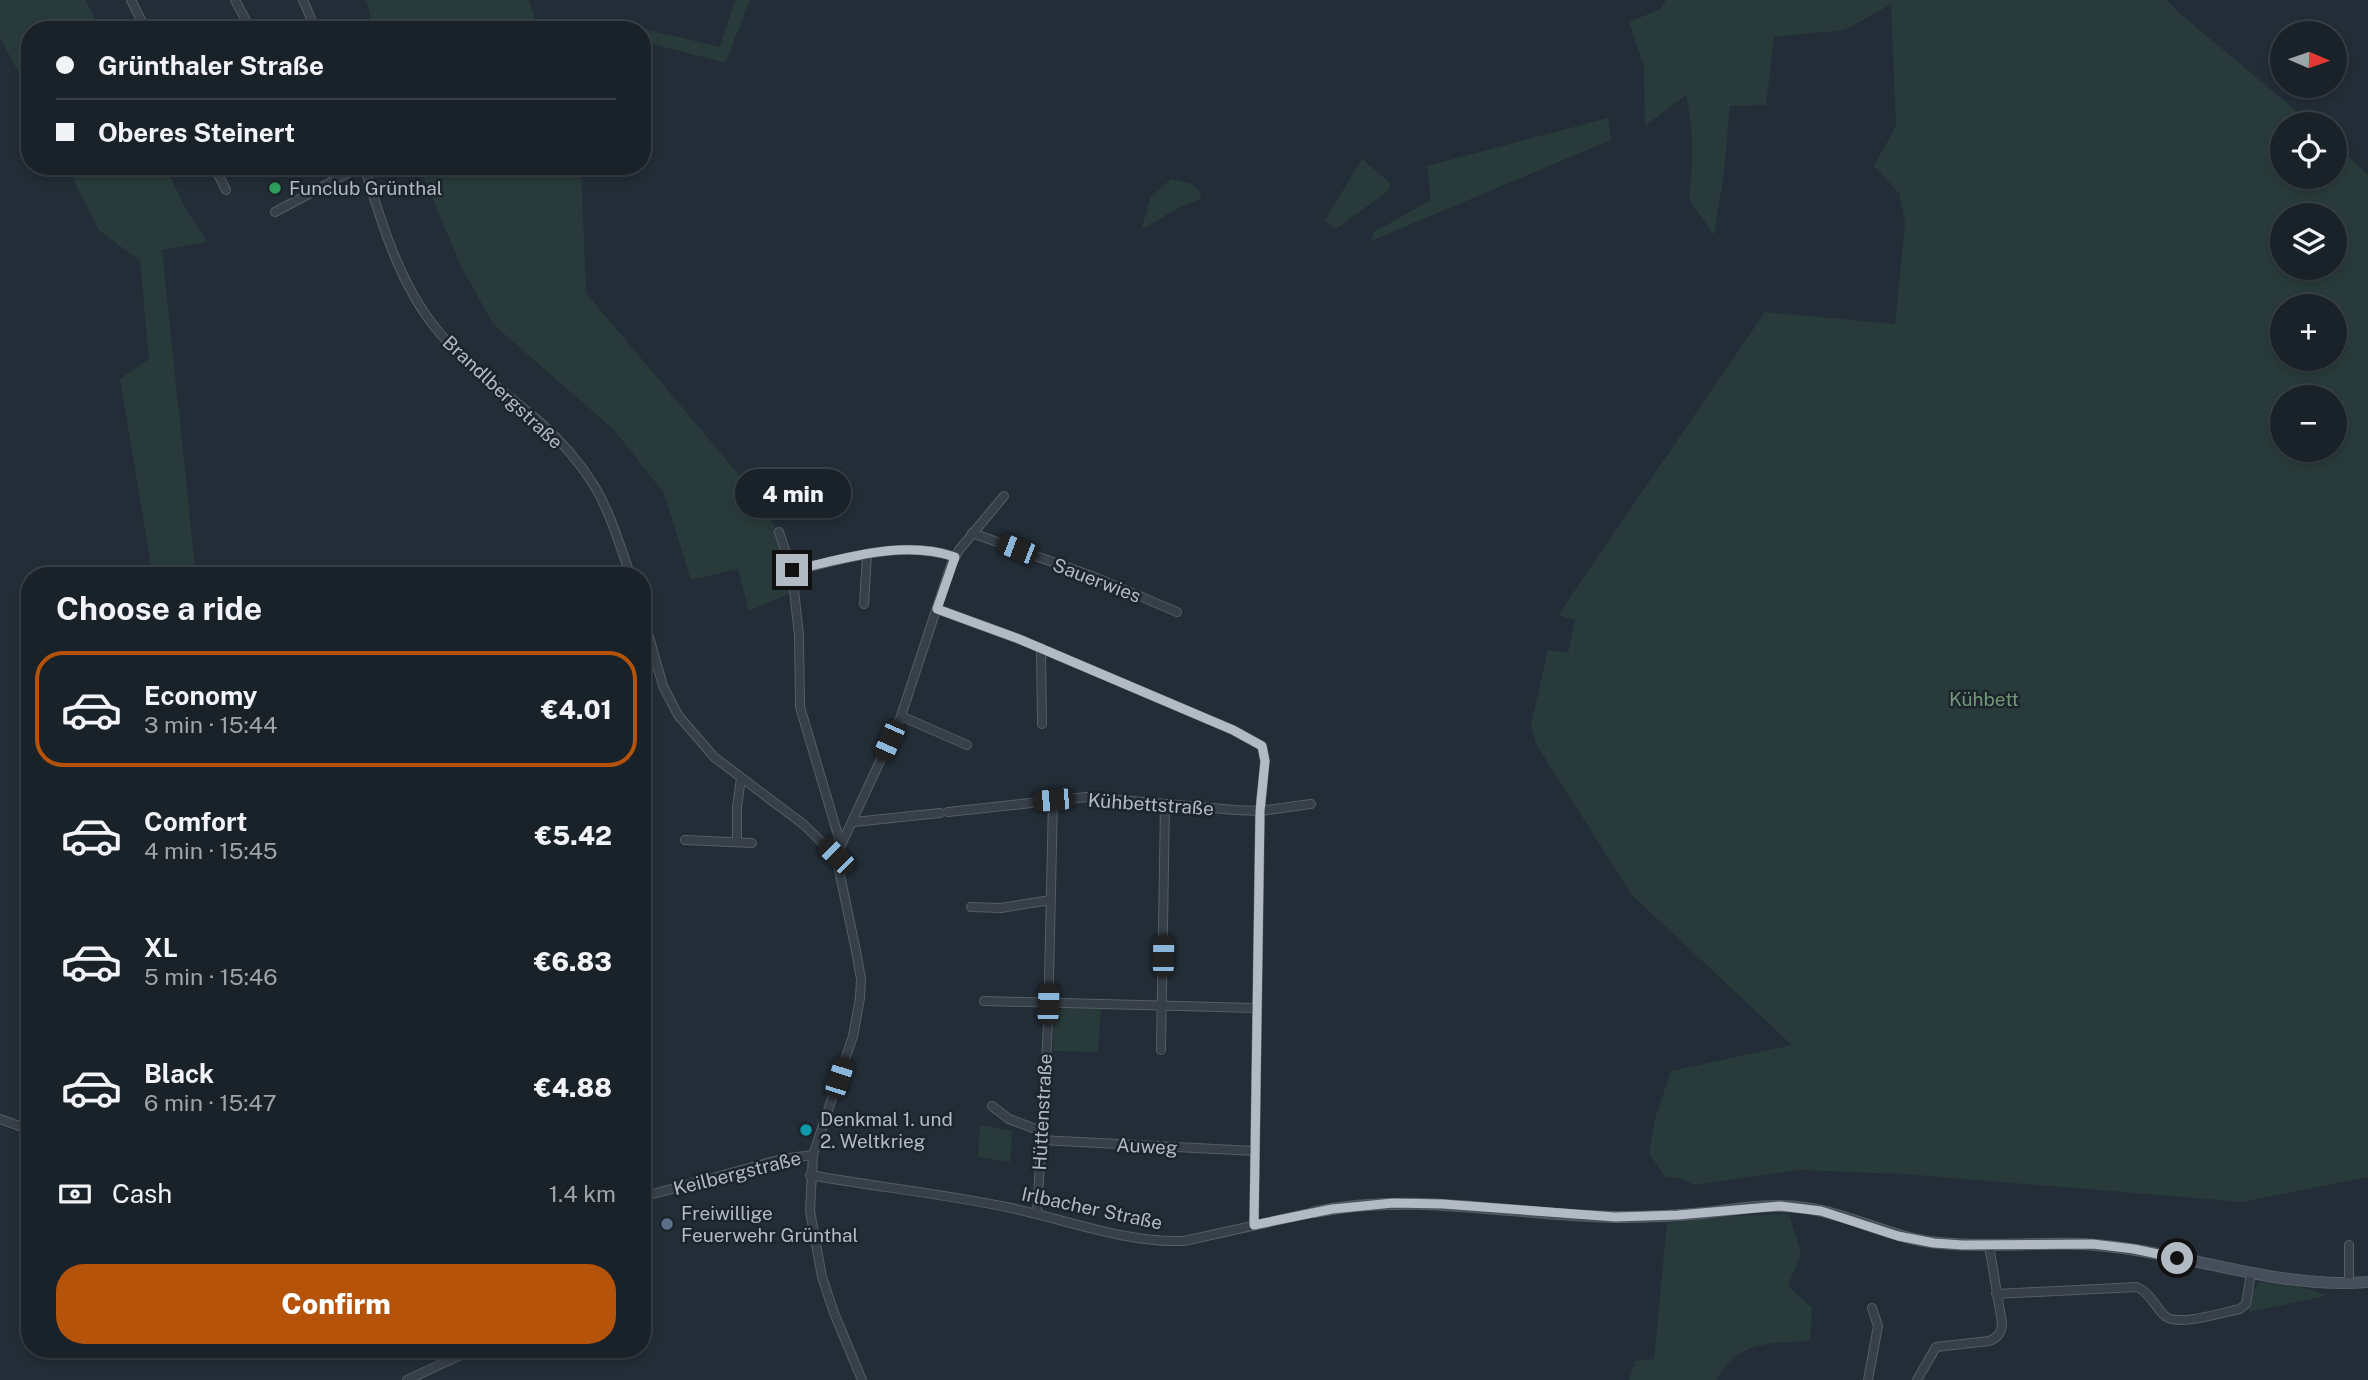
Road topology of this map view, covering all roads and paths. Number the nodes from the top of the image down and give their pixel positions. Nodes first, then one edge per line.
1 (131, 0) edge
2 (235, 0) edge
3 (303, 0) edge
4 (142, 21) edge
5 (246, 21) edge
6 (312, 21) edge
7 (218, 175) edge
8 (346, 175) edge
9 (366, 175) edge
10 (226, 190) dead end
11 (275, 212) dead end
12 (1004, 496) dead end
13 (779, 532) dead end
14 (972, 533) junction
15 (867, 555) junction
16 (955, 557) junction
17 (627, 567) edge
18 (792, 570) junction
19 (864, 604) dead end
20 (937, 609) junction
21 (1177, 612) dead end
22 (651, 644) edge
23 (1041, 648) junction
24 (901, 716) junction
25 (1042, 724) dead end
26 (967, 745) dead end
27 (741, 778) junction
28 (1053, 800) junction
29 (1165, 804) junction
30 (1311, 804) dead end
31 (1260, 811) junction
32 (853, 822) junction
33 (684, 840) dead end
34 (737, 842) junction
35 (752, 843) dead end
36 (841, 845) junction
37 (836, 856) junction
38 (1050, 900) junction
39 (971, 907) dead end
40 (984, 1001) dead end
41 (1048, 1004) junction
42 (1163, 1007) junction
43 (1255, 1008) junction
44 (1161, 1051) dead end
45 (992, 1106) dead end
46 (0, 1119) edge
47 (21, 1127) edge
48 (1041, 1136) junction
49 (1254, 1151) junction
50 (813, 1155) junction
51 (810, 1175) junction
52 (651, 1195) edge
53 (1315, 1212) joint
54 (1037, 1214) junction
55 (1254, 1225) junction
56 (1989, 1245) junction
57 (2349, 1245) dead end
58 (2251, 1273) junction
59 (2368, 1282) edge
60 (2348, 1283) junction
61 (1996, 1294) junction
62 (1872, 1308) dead end
63 (454, 1358) edge
64 (407, 1380) edge
65 (862, 1380) edge
66 (1868, 1380) edge
67 (1917, 1380) edge

1 - 4 street
2 - 5 street
3 - 6 street
7 - 10 street
8 - 11 street
9 - 17 street, Brandlbergstraße
12 - 14 street
13 - 18 street
14 - 16 street
14 - 21 street, Sauerwies
15 - 16 street
15 - 18 street
15 - 19 street
16 - 20 street
18 - 36 street
20 - 23 street
20 - 24 street
22 - 27 street
23 - 25 street
23 - 31 street
24 - 26 street
24 - 32 street
27 - 34 street
27 - 37 street
28 - 29 street, Kühbettstraße
28 - 32 street, Kühbettstraße
28 - 38 street, Hüttenstraße
29 - 31 street, Kühbettstraße
29 - 42 street
30 - 31 street, Kühbettstraße
31 - 43 street
32 - 36 street
33 - 34 street
34 - 35 street
36 - 37 street
37 - 50 street
38 - 39 street
38 - 41 street, Hüttenstraße
40 - 41 street
41 - 42 street
41 - 48 street, Hüttenstraße
42 - 43 street
42 - 44 street
43 - 49 street
45 - 48 street, Auweg
46 - 47 street
48 - 49 street, Auweg
48 - 54 street, Hüttenstraße
49 - 55 street
50 - 51 street, Keilbergstraße
50 - 52 street, Keilbergstraße
51 - 54 street, Irlbacher Straße
51 - 65 street, Keilbergstraße
53 - 55 street, Irlbacher Straße
53 - 56 street, Irlbacher Straße
54 - 55 street, Irlbacher Straße
56 - 58 street, Irlbacher Straße
56 - 61 street
57 - 60 street
58 - 60 street, Irlbacher Straße
58 - 61 street
59 - 60 street, Irlbacher Straße
61 - 67 street
62 - 66 street
63 - 64 street

